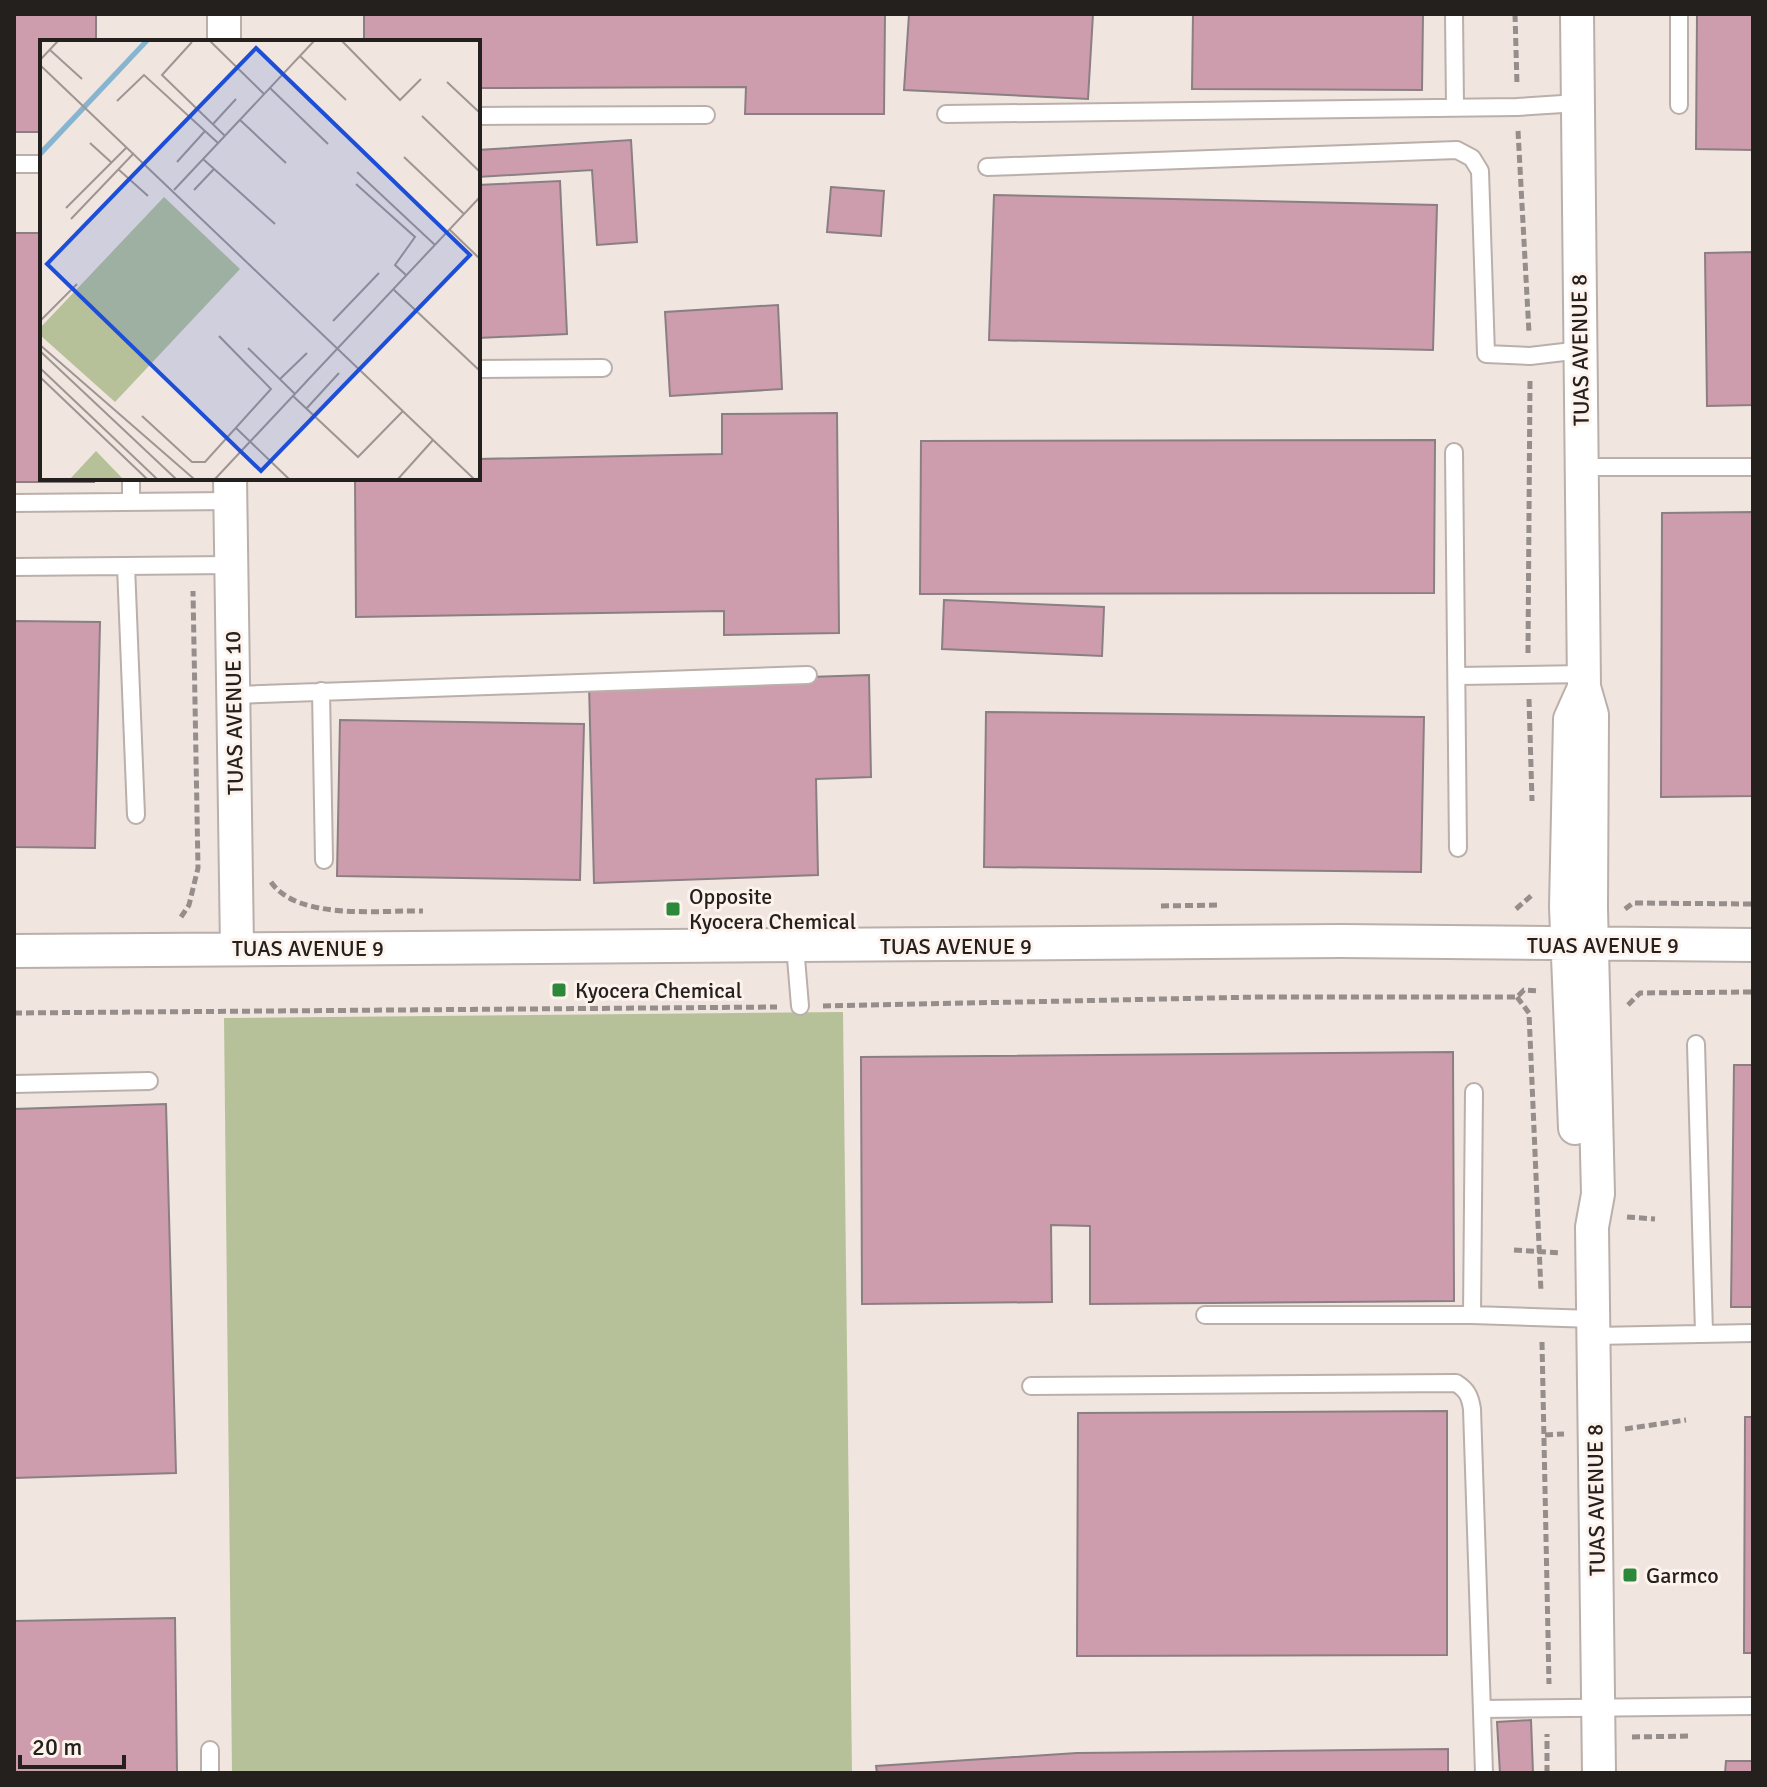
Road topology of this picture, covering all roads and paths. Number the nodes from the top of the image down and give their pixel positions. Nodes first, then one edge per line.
1 (224, 14) edge
2 (1454, 14) edge
3 (1515, 14) edge
4 (1577, 14) edge
5 (1679, 14) edge
6 (224, 40) edge
7 (1578, 103) junction
8 (1679, 105) dead end
9 (1455, 106) junction
10 (1517, 107) junction
11 (946, 114) dead end
12 (706, 115) dead end
13 (480, 116) edge
14 (14, 164) edge
15 (40, 164) edge
16 (987, 167) dead end
17 (1581, 350) junction
18 (1530, 356) junction
19 (603, 368) dead end
20 (480, 369) edge
21 (1454, 452) dead end
22 (1581, 467) junction
23 (1753, 467) edge
24 (131, 480) edge
25 (230, 490) edge
26 (131, 502) junction
27 (14, 503) edge
28 (192, 563) junction
29 (231, 565) junction
30 (126, 566) junction
31 (14, 567) edge
32 (808, 675) dead end
33 (1528, 675) junction
34 (1457, 676) junction
35 (1584, 680) junction
36 (321, 691) junction
37 (233, 695) junction
38 (136, 815) dead end
39 (1532, 815) dead end
40 (1458, 848) dead end
41 (324, 860) dead end
42 (268, 878) dead end
43 (1533, 879) dead end
44 (194, 890) dead end
45 (1633, 903) dead end
46 (1753, 904) edge
47 (1229, 905) dead end
48 (1150, 906) dead end
49 (437, 911) dead end
50 (1512, 912) dead end
51 (1580, 945) junction
52 (1753, 945) edge
53 (795, 946) junction
54 (237, 948) junction
55 (14, 951) edge
56 (1753, 992) edge
57 (1630, 1001) dead end
58 (800, 1006) junction
59 (14, 1013) edge
60 (1696, 1044) dead end
61 (149, 1081) dead end
62 (14, 1084) edge
63 (1474, 1092) dead end
64 (1592, 1240) junction
65 (1514, 1250) dead end
66 (1540, 1253) junction
67 (1205, 1315) dead end
68 (1472, 1315) junction
69 (1542, 1317) junction
70 (1594, 1327) junction
71 (1704, 1333) junction
72 (1753, 1333) edge
73 (1031, 1386) dead end
74 (1753, 1706) edge
75 (1482, 1709) junction
76 (1548, 1709) junction
77 (1599, 1724) junction
78 (1692, 1736) dead end
79 (210, 1750) dead end
80 (210, 1773) edge
81 (1484, 1773) edge
82 (1547, 1773) edge
83 (1599, 1773) edge

1 - 6 street
2 - 9 lane
3 - 10 path
4 - 7 street, TUAS AVENUE 8
5 - 8 lane
7 - 10 lane
7 - 17 street, TUAS AVENUE 8
9 - 10 lane
9 - 11 lane
10 - 18 path
12 - 13 lane
14 - 15 lane
16 - 18 lane
17 - 18 lane
17 - 22 street, TUAS AVENUE 8
18 - 33 path
19 - 20 lane
21 - 34 lane
22 - 23 lane
22 - 35 street, TUAS AVENUE 8
24 - 26 lane
25 - 26 lane
25 - 29 street, TUAS AVENUE 10
26 - 27 lane
28 - 29 lane
28 - 30 lane
28 - 44 path
29 - 37 street, TUAS AVENUE 10
30 - 31 lane
30 - 38 lane
32 - 36 lane
33 - 34 lane
33 - 35 lane
33 - 39 path
34 - 40 lane
35 - 51 street, TUAS AVENUE 8
36 - 37 lane
36 - 41 lane
37 - 54 street, TUAS AVENUE 10
42 - 49 path
43 - 50 path
45 - 46 path
47 - 48 path
51 - 52 street, TUAS AVENUE 9
51 - 53 street, TUAS AVENUE 9
51 - 64 street, TUAS AVENUE 8
53 - 54 street, TUAS AVENUE 9
53 - 58 lane
54 - 55 street, TUAS AVENUE 9
56 - 57 path
58 - 59 path
58 - 66 path
60 - 71 lane
61 - 62 lane
63 - 68 lane
64 - 66 path
64 - 70 street, TUAS AVENUE 8
65 - 66 path
66 - 69 path
67 - 68 lane
68 - 69 lane
69 - 70 lane
69 - 76 path
70 - 71 lane
70 - 77 street, TUAS AVENUE 8
71 - 72 lane
73 - 75 lane
74 - 77 lane
75 - 76 lane
75 - 81 lane
76 - 77 lane
76 - 82 path
77 - 78 path
77 - 83 street, TUAS AVENUE 8
79 - 80 lane

